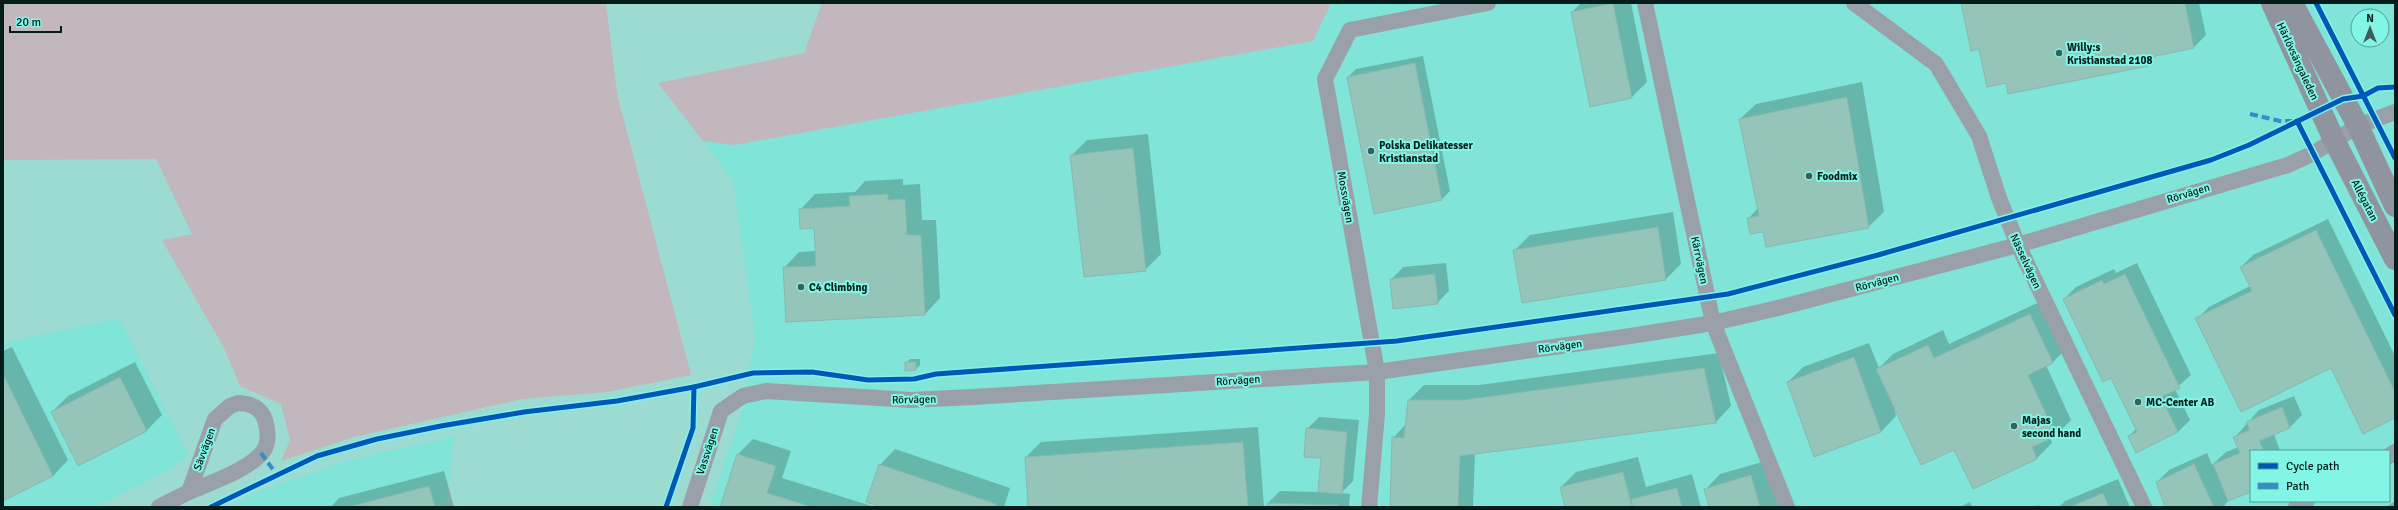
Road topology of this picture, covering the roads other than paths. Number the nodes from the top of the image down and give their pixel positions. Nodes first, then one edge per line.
1 (1488, 3) edge
2 (1645, 3) edge
3 (1854, 3) edge
4 (2272, 3) edge
5 (2292, 3) edge
6 (2395, 112) edge
7 (2358, 126) junction
8 (2334, 140) junction
9 (2395, 206) edge
10 (2018, 245) junction
11 (2395, 259) edge
12 (1713, 323) junction
13 (1377, 372) junction
14 (734, 402) joint
15 (189, 492) junction
16 (2305, 502) edge
17 (159, 507) edge
18 (690, 507) edge
19 (1369, 507) edge
20 (1787, 507) edge
21 (2144, 507) edge
22 (2296, 507) edge

1 - 13 street, Mossvägen
2 - 12 street, Kärrvägen
3 - 10 street, Nässelvägen
4 - 8 main road, Härlövsängaleden
5 - 7 main road, Härlövsängaleden
6 - 7 street, Rörvägen
7 - 8 street, Rörvägen
7 - 9 main road
8 - 10 street, Rörvägen
8 - 11 main road, Allégatan
10 - 12 street, Rörvägen
10 - 21 street, Nässelvägen
12 - 13 street, Rörvägen
12 - 20 street, Kärrvägen
13 - 14 street, Rörvägen
13 - 19 street, Mossvägen
14 - 18 street, Vassvägen
15 - 15 street, Sävvägen
15 - 17 street, Sävvägen
16 - 22 street

